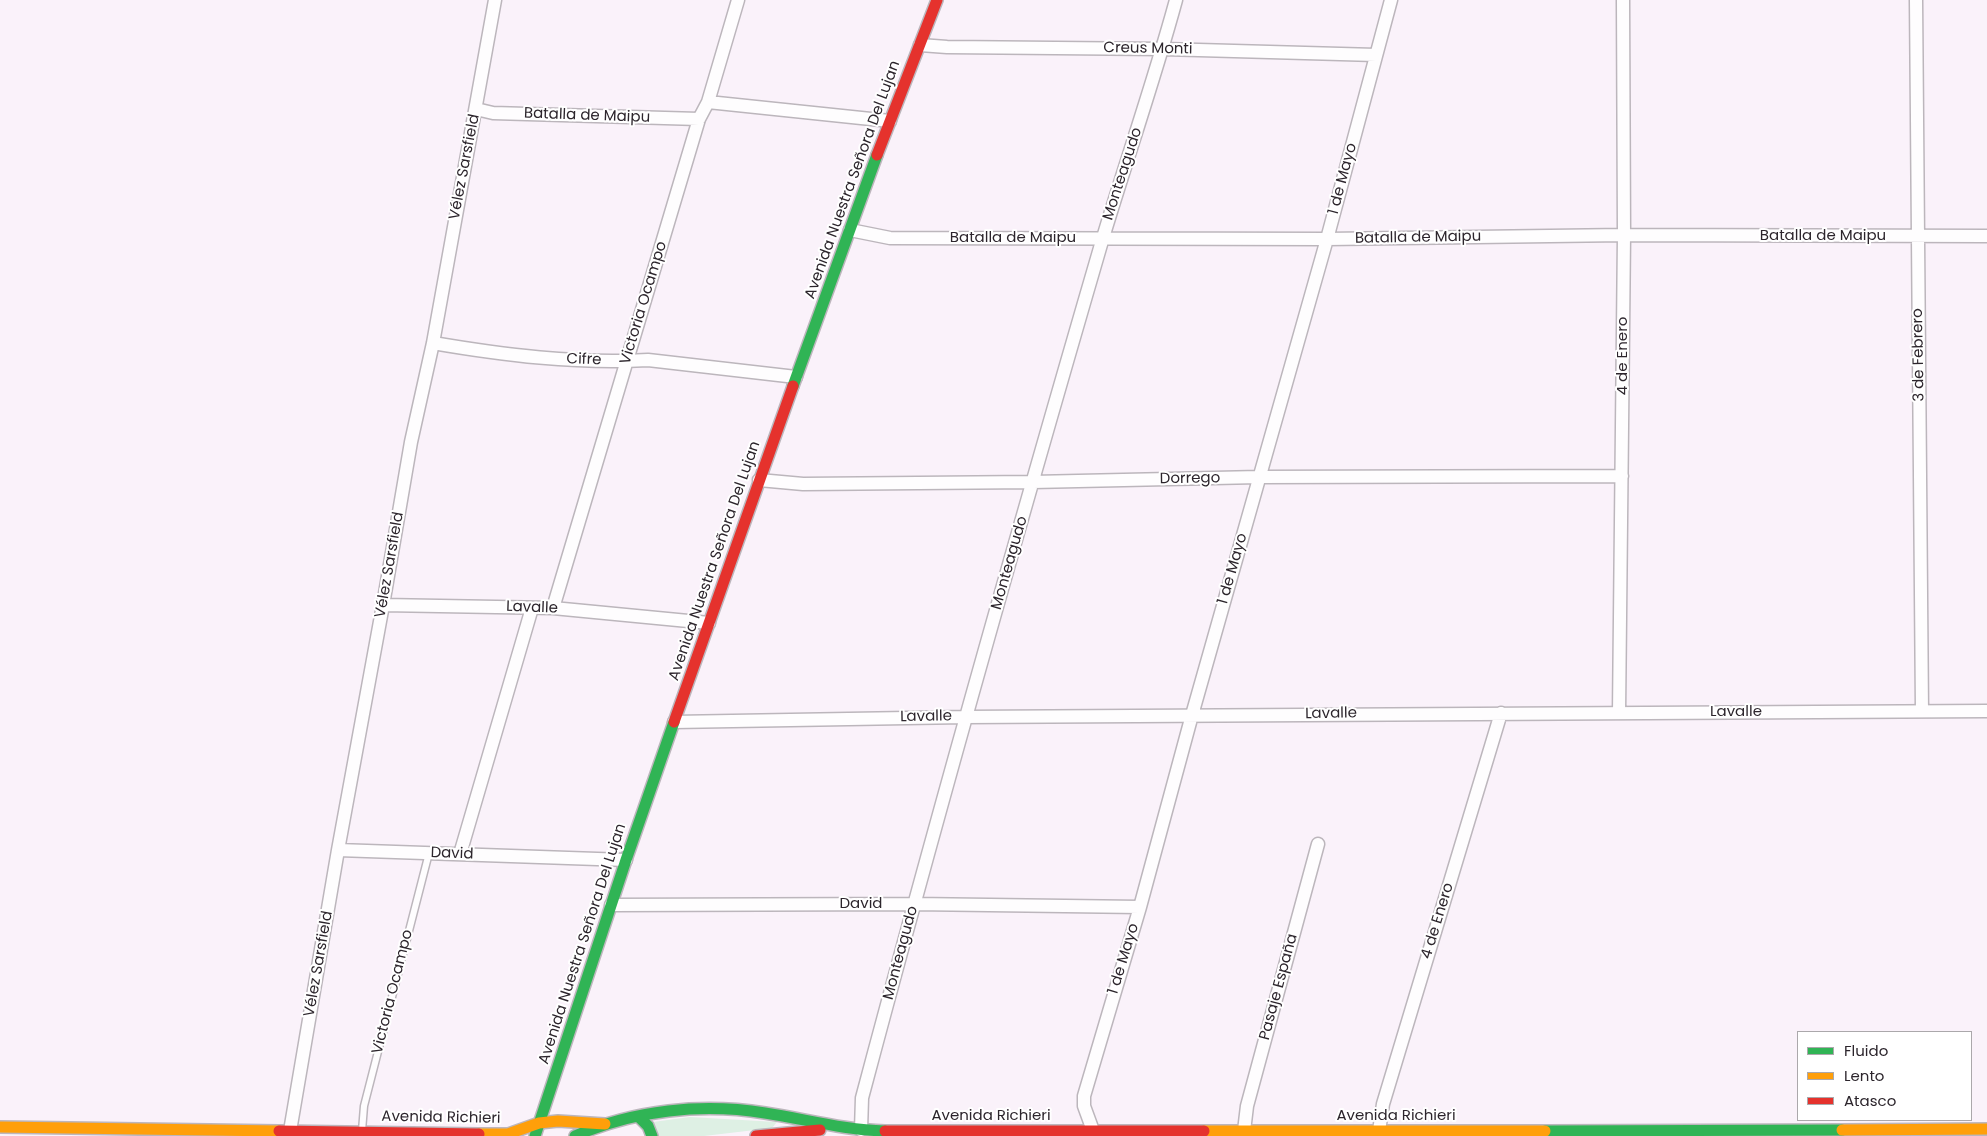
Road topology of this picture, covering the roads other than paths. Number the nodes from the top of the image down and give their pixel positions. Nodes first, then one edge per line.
1 (495, 0) edge
2 (738, 0) edge
3 (937, 0) edge
4 (1176, 0) edge
5 (1391, 0) edge
6 (1623, 0) edge
7 (1916, 0) edge
8 (920, 45) junction
9 (1163, 49) junction
10 (1376, 55) junction
11 (708, 102) junction
12 (476, 109) junction
13 (699, 120) junction
14 (890, 122) junction
15 (850, 230) junction
16 (1624, 235) junction
17 (1918, 236) junction
18 (1987, 236) edge
19 (1103, 238) junction
20 (1327, 239) junction
21 (432, 343) junction
22 (626, 361) junction
23 (796, 377) junction
24 (1622, 476) junction
25 (1259, 477) junction
26 (759, 480) junction
27 (1033, 482) junction
28 (383, 605) junction
29 (532, 608) junction
30 (553, 608) junction
31 (709, 623) junction
32 (1922, 711) junction
33 (1987, 711) edge
34 (1502, 712) junction
35 (1619, 713) junction
36 (1192, 715) junction
37 (966, 717) junction
38 (674, 722) junction
39 (1318, 844) dead end
40 (338, 850) junction
41 (429, 853) junction
42 (460, 854) junction
43 (626, 860) junction
44 (914, 904) junction
45 (611, 905) junction
46 (1140, 907) junction
47 (639, 1116) junction
48 (539, 1123) junction
49 (606, 1124) junction
50 (0, 1127) edge
51 (855, 1129) junction
52 (1987, 1129) edge
53 (362, 1131) junction
54 (1244, 1131) junction
55 (1379, 1131) junction
56 (1430, 1133) edge
57 (1760, 1133) edge
58 (290, 1134) edge
59 (1094, 1134) edge
60 (774, 1135) edge
61 (535, 1136) edge
62 (576, 1136) edge
63 (652, 1136) edge
64 (756, 1136) edge

1 - 12 street, Vélez Sarsfield
2 - 11 street, Victoria Ocampo
3 - 8 street, Avenida Nuestra Señora Del Lujan
4 - 9 street, Monteagudo
5 - 10 street, 1 de Mayo
6 - 16 street, 4 de Enero
7 - 17 street, 3 de Febrero
8 - 9 street, Creus Monti
8 - 14 street, Avenida Nuestra Señora Del Lujan
9 - 10 street, Creus Monti
9 - 19 street, Monteagudo
10 - 20 street, 1 de Mayo
11 - 13 street, Victoria Ocampo
11 - 14 street
12 - 13 street, Batalla de Maipu
12 - 21 street, Vélez Sarsfield
13 - 22 street, Victoria Ocampo
14 - 15 street, Avenida Nuestra Señora Del Lujan
15 - 19 street, Batalla de Maipu
15 - 23 street, Avenida Nuestra Señora Del Lujan
16 - 17 street, Batalla de Maipu
16 - 20 street, Batalla de Maipu
16 - 24 street, 4 de Enero
17 - 18 street, Batalla de Maipu
17 - 32 street, 3 de Febrero
19 - 20 street, Batalla de Maipu
19 - 27 street, Monteagudo
20 - 25 street, 1 de Mayo
21 - 22 street, Cifre
21 - 28 street, Vélez Sarsfield
22 - 23 street, Cifre
22 - 30 street, Victoria Ocampo
23 - 26 street, Avenida Nuestra Señora Del Lujan
24 - 25 street, Dorrego
24 - 35 street, 4 de Enero
25 - 27 street, Dorrego
25 - 36 street, 1 de Mayo
26 - 27 street, Dorrego
26 - 31 street, Avenida Nuestra Señora Del Lujan
27 - 37 street, Monteagudo
28 - 29 street, Lavalle
28 - 40 street, Vélez Sarsfield
29 - 30 street, Lavalle
29 - 42 street
30 - 31 street, Lavalle
31 - 38 street, Avenida Nuestra Señora Del Lujan
32 - 33 street, Lavalle
32 - 35 street, Lavalle
34 - 35 street, Lavalle
34 - 36 street, Lavalle
34 - 55 street, 4 de Enero
36 - 37 street, Lavalle
36 - 46 street, 1 de Mayo
37 - 38 street, Lavalle
37 - 44 street, Monteagudo
38 - 43 street, Avenida Nuestra Señora Del Lujan
39 - 54 street, Pasaje España
40 - 41 street, David
40 - 58 street, Vélez Sarsfield
41 - 42 street, David
41 - 53 lane, Victoria Ocampo
42 - 43 street, David
43 - 45 street, Avenida Nuestra Señora Del Lujan
44 - 45 street, David
44 - 46 street, David
44 - 51 street, Monteagudo
45 - 48 street, Avenida Nuestra Señora Del Lujan
46 - 59 street, 1 de Mayo
47 - 49 street, Avenida Richieri
47 - 51 street, Avenida Richieri
47 - 63 street
48 - 49 street, Avenida Richieri
48 - 53 street, Avenida Richieri
48 - 61 street, Avenida Nuestra Señora Del Lujan
49 - 62 street
50 - 58 street, Avenida Richieri
51 - 59 street, Avenida Richieri
51 - 60 street
52 - 57 street, Avenida Richieri
53 - 58 street, Avenida Richieri
54 - 55 street, Avenida Richieri
54 - 59 street, Avenida Richieri
55 - 56 street, Avenida Richieri
56 - 57 street, Avenida Richieri
60 - 64 street

